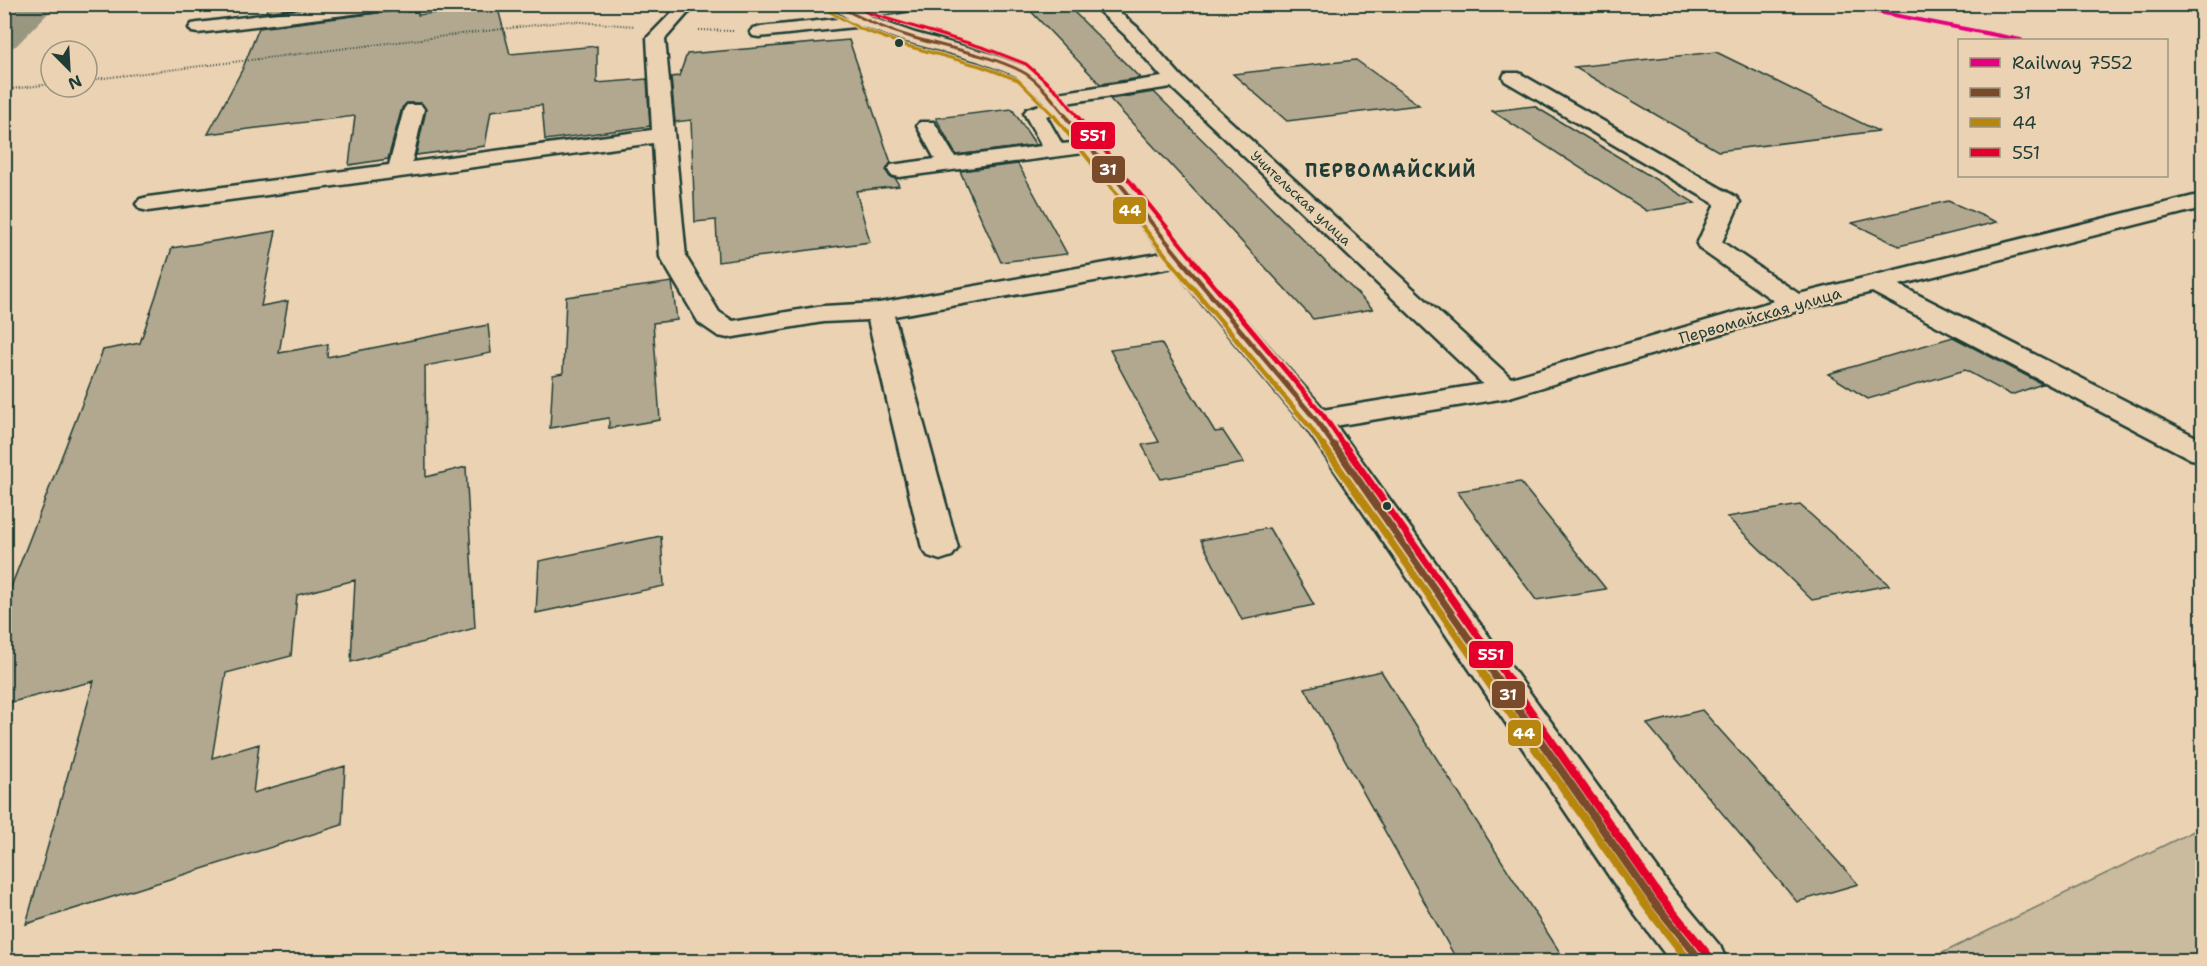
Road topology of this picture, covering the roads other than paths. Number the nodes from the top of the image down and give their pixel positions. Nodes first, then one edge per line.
1 (393, 4) edge
2 (693, 4) edge
3 (918, 4) edge
4 (1100, 4) edge
5 (850, 13) edge
6 (198, 28) dead end
7 (759, 32) road end
8 (1512, 77) dead end
9 (1175, 81) junction
10 (1055, 103) junction
11 (414, 109) dead end
12 (927, 126) dead end
13 (663, 135) junction
14 (1091, 147) junction
15 (1055, 151) junction
16 (948, 164) junction
17 (399, 170) junction
18 (899, 170) dead end
19 (2202, 201) edge
20 (148, 204) dead end
21 (1180, 258) junction
22 (1873, 282) junction
23 (1795, 303) junction
24 (879, 311) junction
25 (1506, 389) junction
26 (1316, 420) junction
27 (2202, 452) edge
28 (940, 548) dead end
29 (1702, 962) edge

1 - 6 street
2 - 13 street
3 - 5 street
4 - 9 street, Учительская улица
5 - 7 street
5 - 10 street
8 - 23 street
9 - 10 street
9 - 25 street, Учительская улица
10 - 14 street
10 - 15 street
11 - 17 street
12 - 16 street
13 - 17 street
13 - 24 street
14 - 15 street
14 - 21 street
15 - 16 street
16 - 18 street
17 - 20 street
19 - 22 street, Первомайская улица
21 - 24 street
21 - 26 street
22 - 23 street, Первомайская улица
22 - 27 street
23 - 25 street, Первомайская улица
24 - 28 street
25 - 26 street, Первомайская улица
26 - 29 street

